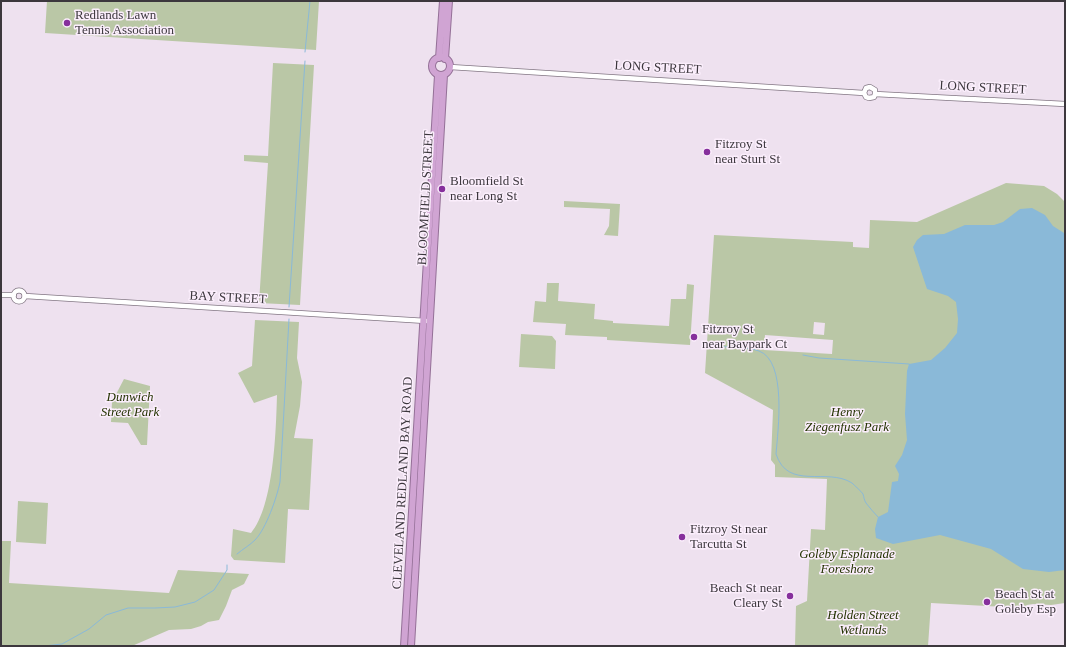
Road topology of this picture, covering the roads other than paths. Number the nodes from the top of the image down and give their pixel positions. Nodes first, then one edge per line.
1 (443, 1) edge
2 (449, 1) edge
3 (442, 58) junction
4 (450, 67) junction
5 (441, 75) junction
6 (864, 93) junction
7 (875, 94) junction
8 (1065, 104) edge
9 (1, 295) edge
10 (14, 295) junction
11 (25, 296) junction
12 (427, 321) junction
13 (404, 646) edge
14 (412, 646) edge

1 - 3 highway, BLOOMFIELD STREET
2 - 3 highway, BLOOMFIELD STREET
3 - 4 highway
3 - 5 highway, BLOOMFIELD STREET
4 - 5 highway
4 - 6 street, LONG STREET
5 - 12 highway, BLOOMFIELD STREET
6 - 7 street
6 - 7 street
7 - 8 street, LONG STREET
9 - 10 street
10 - 11 street
10 - 11 street
11 - 12 street, BAY STREET
12 - 13 highway, CLEVELAND REDLAND BAY ROAD
12 - 14 highway, CLEVELAND REDLAND BAY ROAD

